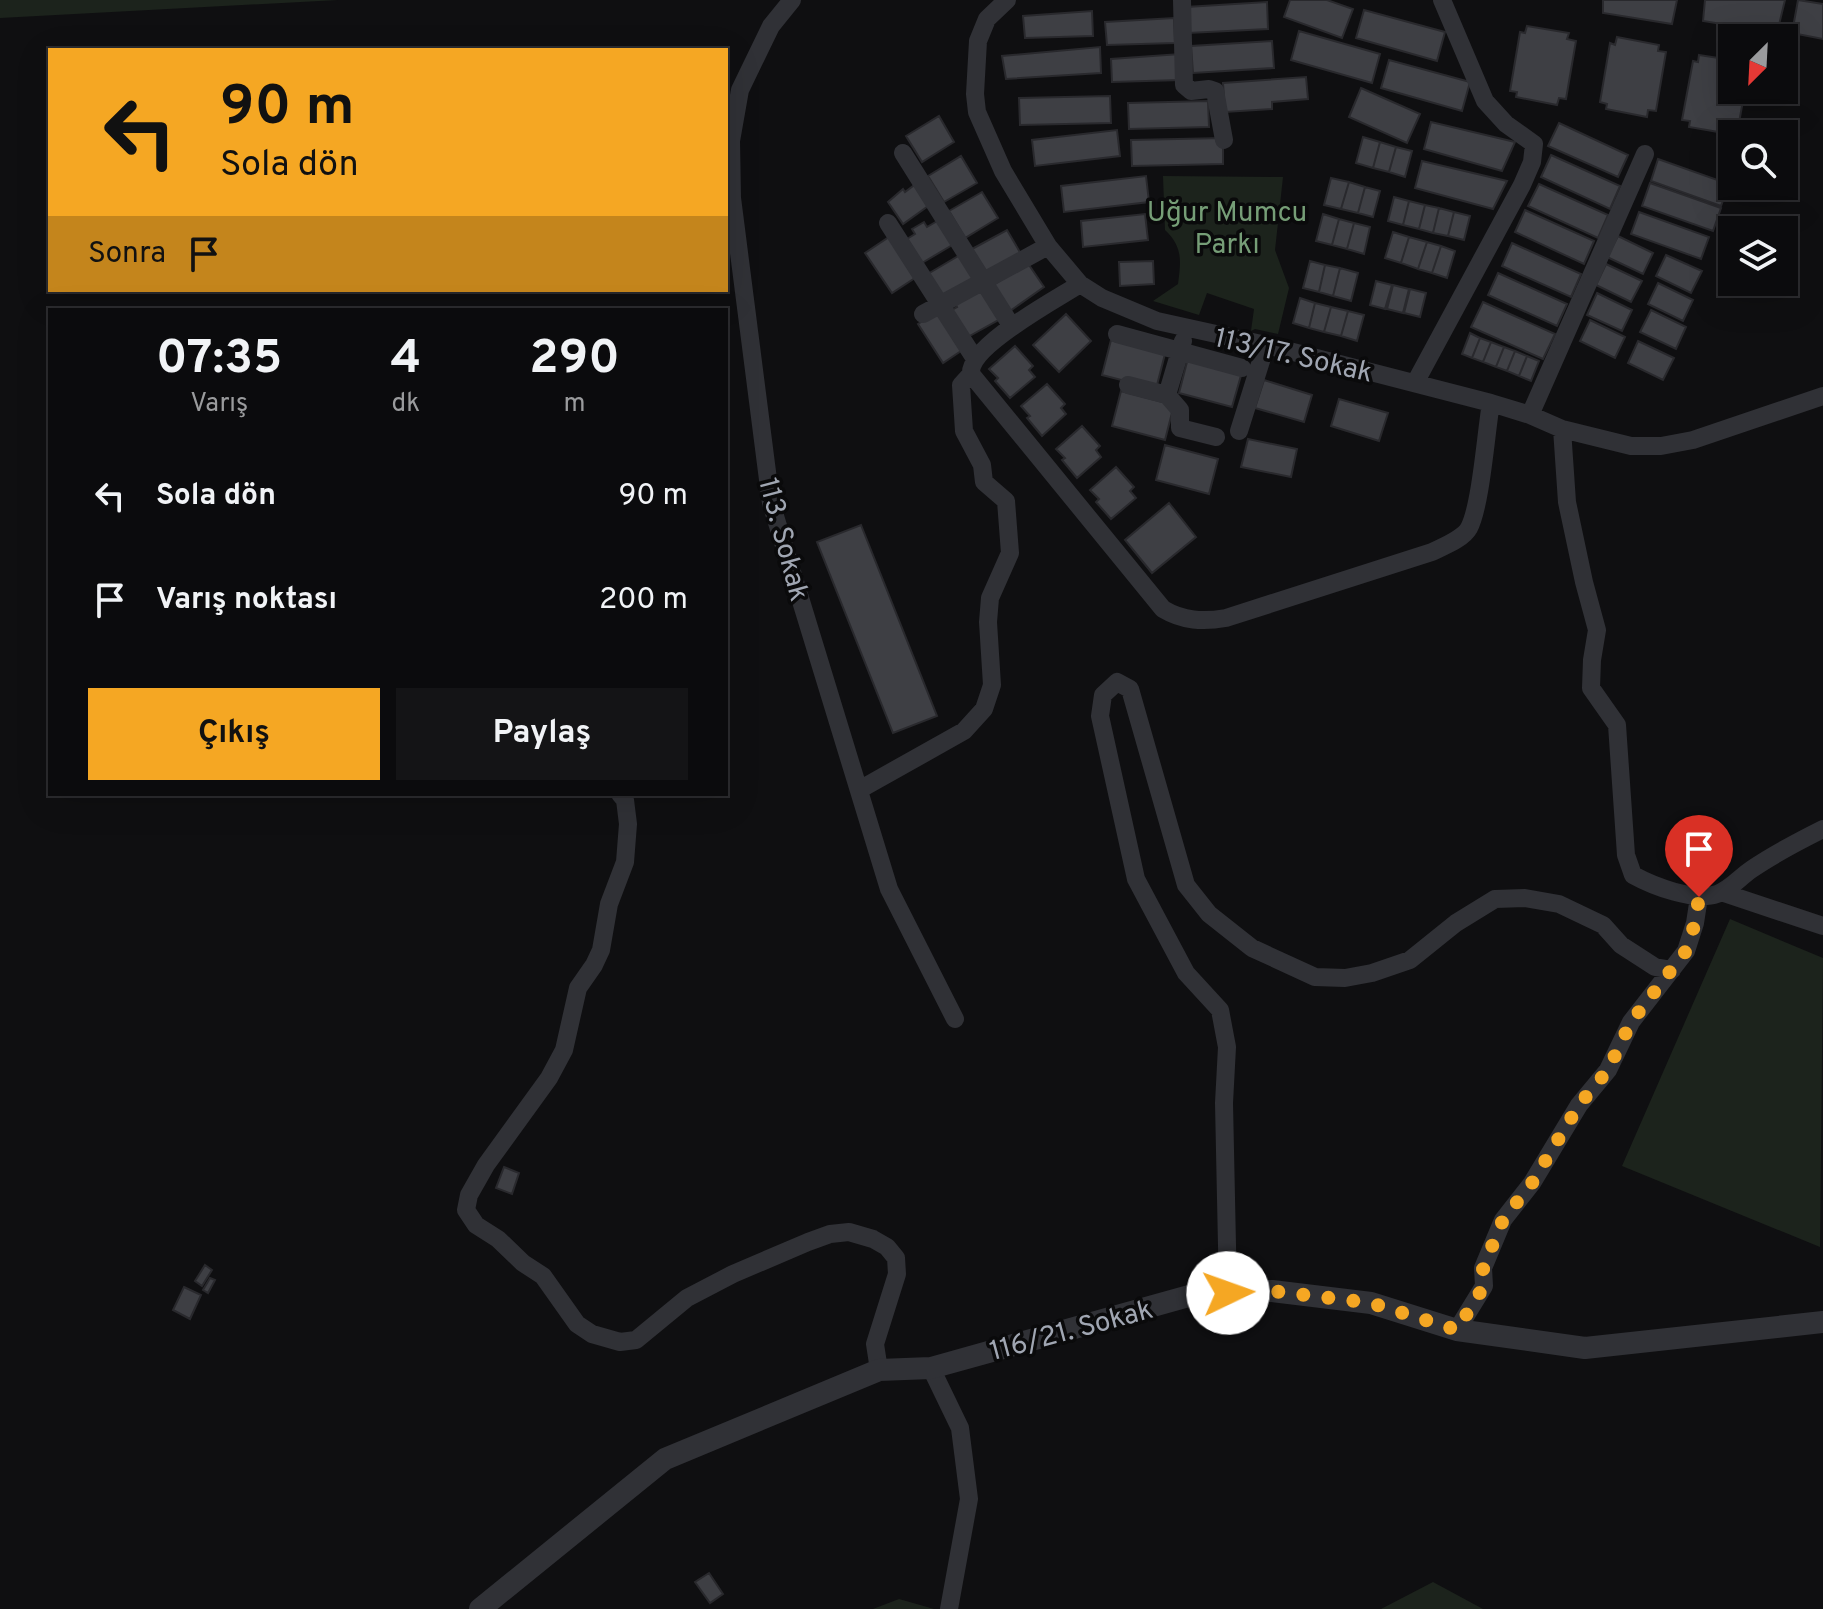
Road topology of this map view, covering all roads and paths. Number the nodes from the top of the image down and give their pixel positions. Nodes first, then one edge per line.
1 (792, 0) edge
2 (1007, 0) edge
3 (1182, 0) edge
4 (1442, 0) edge
5 (1224, 140) dead end
6 (903, 153) dead end
7 (1645, 154) dead end
8 (888, 223) dead end
9 (1048, 246) junction
10 (983, 282) junction
11 (1080, 284) junction
12 (940, 305) junction
13 (923, 314) dead end
14 (1012, 327) junction
15 (1186, 329) junction
16 (1117, 334) dead end
17 (1266, 345) junction
18 (1180, 351) junction
19 (973, 367) junction
20 (1242, 368) dead end
21 (1415, 383) junction
22 (1128, 385) dead end
23 (1167, 395) junction
24 (1823, 396) edge
25 (1491, 403) junction
26 (1530, 415) junction
27 (1562, 429) junction
28 (1239, 431) dead end
29 (1216, 437) dead end
30 (859, 790) junction
31 (622, 796) edge
32 (1823, 829) edge
33 (1721, 892) junction
34 (1699, 897) junction
35 (1823, 926) edge
36 (1672, 970) junction
37 (955, 1019) dead end
38 (1228, 1293) junction
39 (1823, 1322) edge
40 (1457, 1330) junction
41 (931, 1368) junction
42 (879, 1370) junction
43 (480, 1609) edge
44 (949, 1609) edge

1 - 30 street, 113. Sokak
2 - 9 street, 113/17. Sokak
3 - 5 street
4 - 21 street
6 - 10 street
7 - 26 street
8 - 12 street
9 - 10 street
9 - 11 street, 113/17. Sokak
10 - 12 street
10 - 14 street
11 - 14 street
11 - 15 street, 113/17. Sokak
12 - 13 street
12 - 19 street
14 - 19 street
15 - 17 street, 113/17. Sokak
15 - 18 street
16 - 18 street
17 - 21 street, 113/17. Sokak
17 - 28 street
18 - 20 street
18 - 23 street
19 - 25 street
19 - 30 street
21 - 25 street, 113/17. Sokak
22 - 23 street
23 - 29 street
24 - 27 street, 113/17. Sokak
25 - 26 street, 113/17. Sokak
26 - 27 street, 113/17. Sokak
27 - 34 street
30 - 37 street, 113. Sokak
31 - 42 street
32 - 33 street
33 - 34 street
33 - 35 street
34 - 36 street
36 - 38 street
36 - 40 street
38 - 40 street, 116/21. Sokak
38 - 41 street, 116/21. Sokak
39 - 40 street, 116/21. Sokak
41 - 42 street, 116/21. Sokak
41 - 44 street
42 - 43 street, 116/21. Sokak

